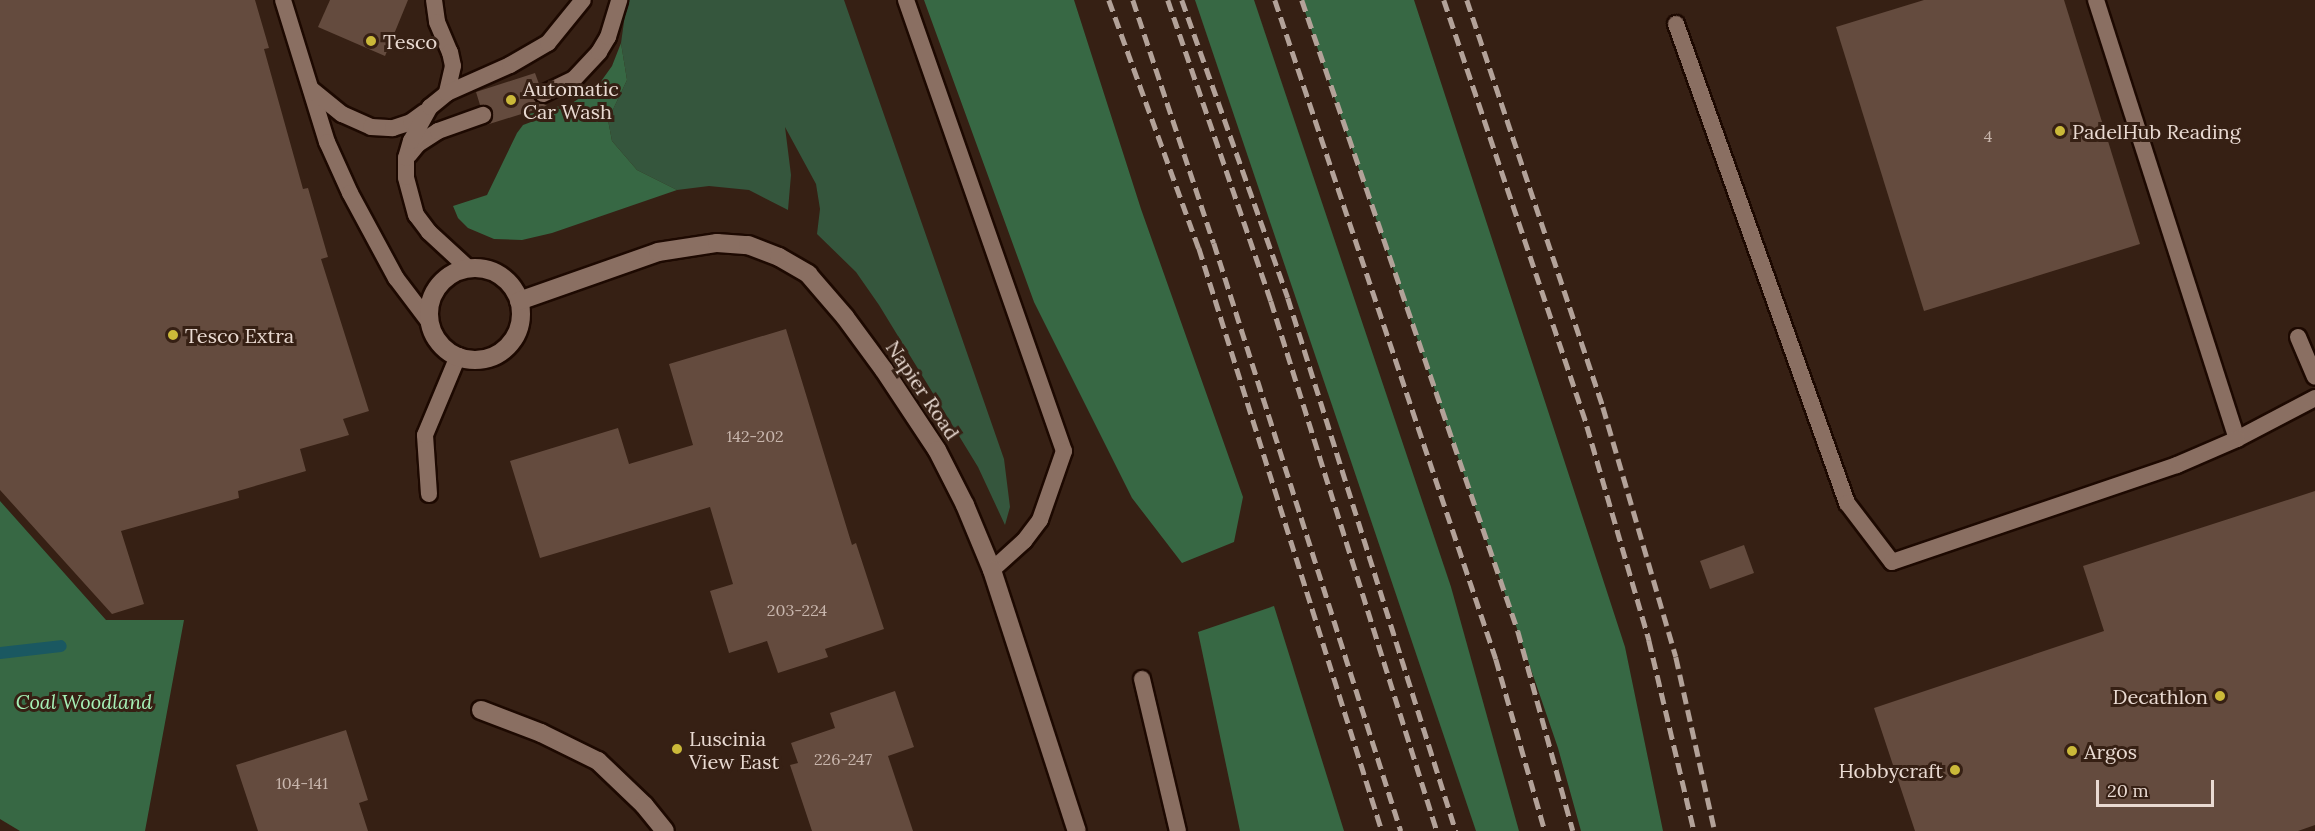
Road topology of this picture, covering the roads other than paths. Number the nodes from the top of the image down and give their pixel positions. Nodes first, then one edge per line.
1 (283, 0) edge
2 (434, 0) edge
3 (583, 0) edge
4 (619, 0) edge
5 (906, 0) edge
6 (2096, 0) edge
7 (1676, 24) dead end
8 (312, 89) junction
9 (447, 93) junction
10 (543, 94) dead end
11 (430, 107) junction
12 (483, 115) dead end
13 (406, 158) junction
14 (468, 268) junction
15 (519, 301) junction
16 (430, 323) junction
17 (2298, 338) dead end
18 (458, 356) junction
19 (2315, 377) edge
20 (2315, 399) edge
21 (2237, 439) junction
22 (429, 494) dead end
23 (992, 570) junction
24 (1142, 679) dead end
25 (481, 710) dead end
26 (665, 831) edge
27 (1077, 831) edge
28 (1178, 831) edge

1 - 8 lane
2 - 9 lane
3 - 9 lane
4 - 10 lane
5 - 23 lane
6 - 21 lane
7 - 21 lane
8 - 11 lane
8 - 16 lane
9 - 11 lane
11 - 13 lane
12 - 13 lane
13 - 14 lane
14 - 15 street
14 - 16 street
15 - 18 street
15 - 23 street, Napier Road
16 - 18 street
17 - 19 lane
18 - 22 lane
20 - 21 lane
23 - 27 street, Napier Road
24 - 28 lane
25 - 26 street

